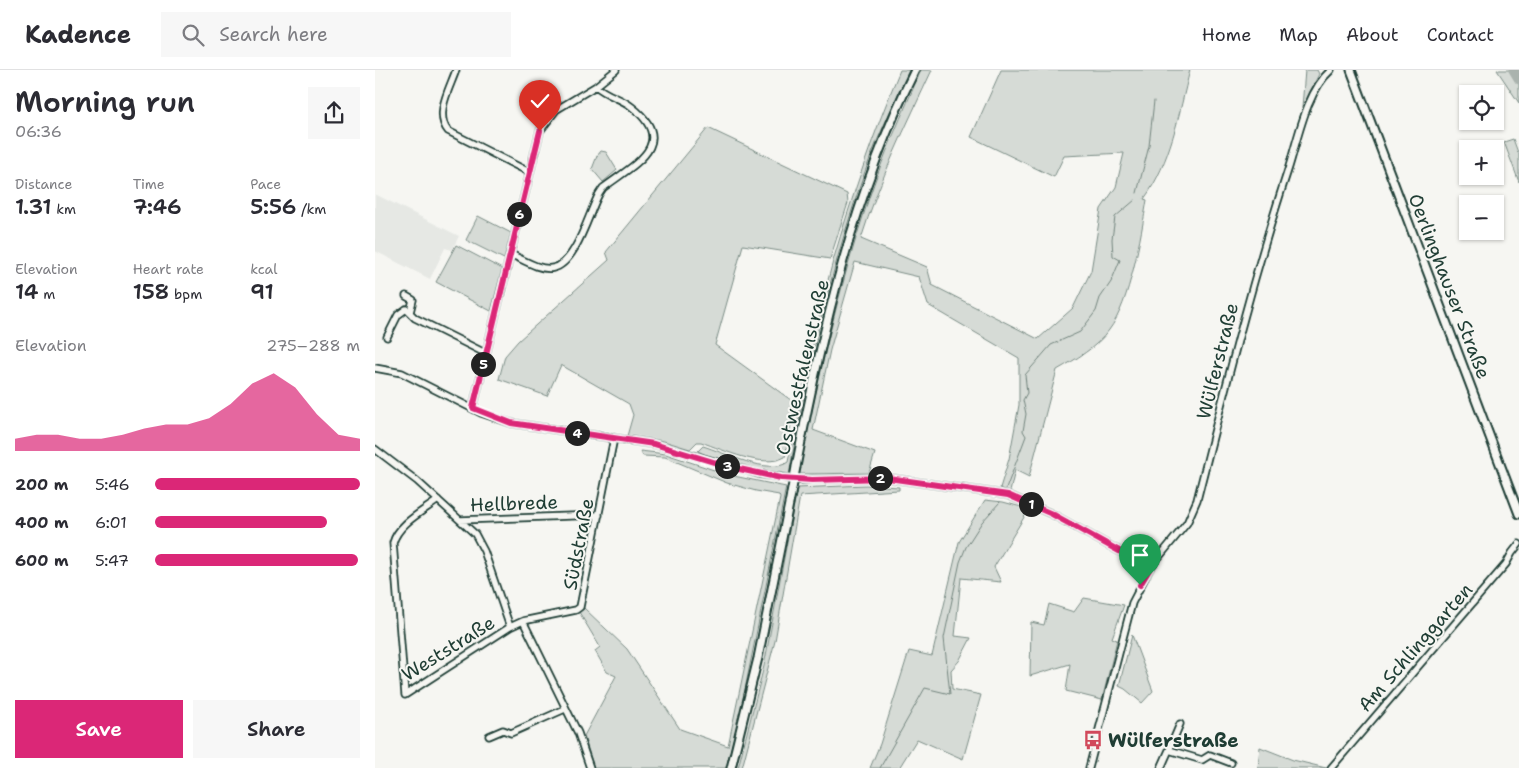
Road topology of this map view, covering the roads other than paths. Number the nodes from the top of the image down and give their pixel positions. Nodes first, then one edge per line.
1 (456, 70) edge
2 (615, 70) edge
3 (915, 70) edge
4 (1331, 70) edge
5 (1351, 70) edge
6 (596, 86) junction
7 (529, 172) junction
8 (510, 254) junction
9 (406, 296) dead end
10 (408, 310) junction
11 (387, 337) dead end
12 (485, 353) junction
13 (375, 368) edge
14 (473, 408) junction
15 (614, 440) junction
16 (375, 449) edge
17 (438, 500) junction
18 (1519, 514) edge
19 (599, 515) junction
20 (460, 520) junction
21 (1519, 544) edge
22 (1150, 568) junction
23 (523, 621) junction
24 (510, 627) junction
25 (565, 709) junction
26 (1180, 724) dead end
27 (489, 736) dead end
28 (1169, 750) junction
29 (1205, 758) junction
30 (1231, 763) dead end
31 (590, 768) edge
32 (731, 768) edge
33 (1089, 768) edge
34 (1161, 768) edge
35 (1205, 768) edge
36 (1331, 768) edge

1 - 7 street
2 - 6 street
3 - 32 main road, Ostwestfalenstraße, bridge
4 - 22 street, Wülferstraße
5 - 18 main road, Oerlinghauser Straße
6 - 7 street
6 - 8 street
7 - 8 street
8 - 12 street
9 - 10 street
10 - 11 street
10 - 12 street
12 - 14 street
13 - 14 street
14 - 15 street
15 - 19 street, Südstraße
15 - 22 street
16 - 17 street
17 - 20 street
17 - 24 street, Weststraße
19 - 20 street, Hellbrede
19 - 23 street, Südstraße
20 - 24 street
21 - 36 street, Am Schlinggarten
22 - 33 street, Wülferstraße
23 - 24 street, Südstraße
23 - 25 street
25 - 27 street
25 - 31 street
26 - 28 street
28 - 29 street
28 - 34 street
29 - 30 street
29 - 35 street

